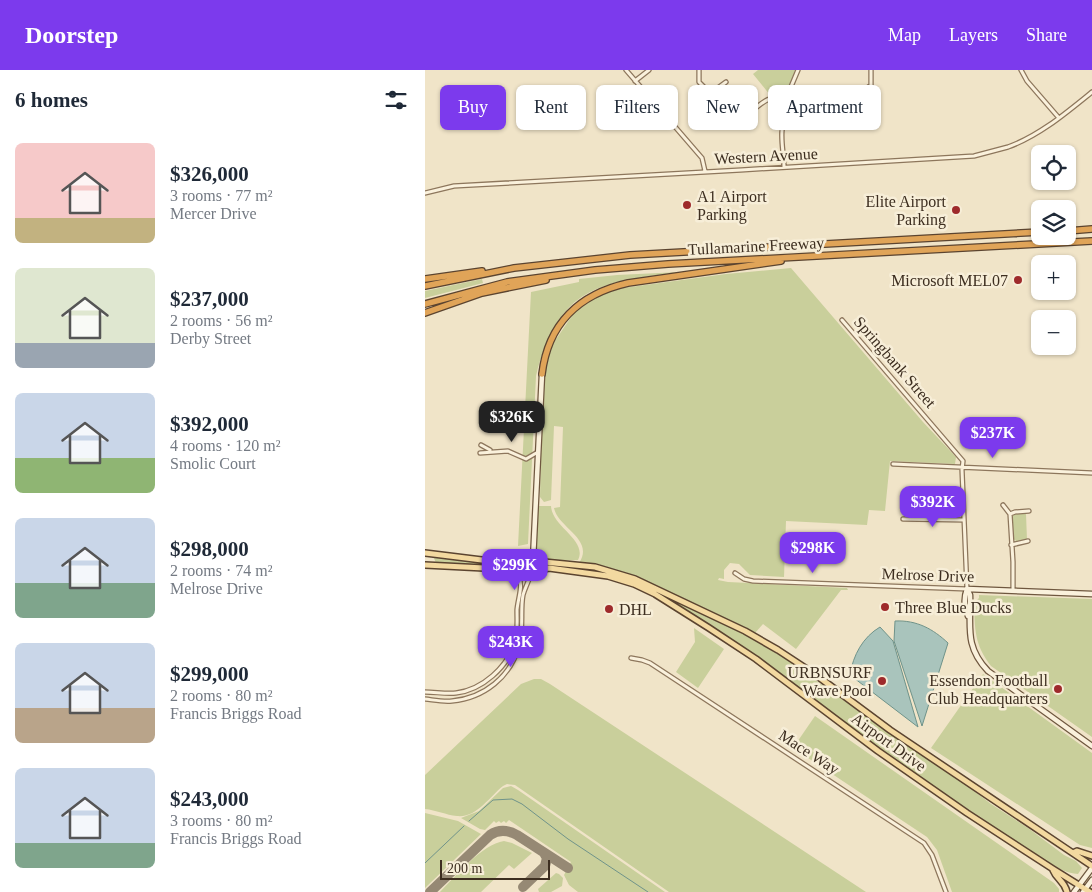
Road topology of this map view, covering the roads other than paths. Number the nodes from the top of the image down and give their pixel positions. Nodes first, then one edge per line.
1 (625, 70) edge
2 (649, 70) edge
3 (699, 70) edge
4 (798, 70) edge
5 (871, 70) edge
6 (1021, 70) edge
7 (635, 82) junction
8 (726, 82) dead end
9 (792, 85) edge
10 (871, 85) edge
11 (1092, 92) edge
12 (768, 100) edge
13 (758, 107) edge
14 (1059, 118) junction
15 (782, 130) edge
16 (784, 167) junction
17 (705, 171) junction
18 (425, 193) edge
19 (1092, 229) edge
20 (1076, 230) edge
21 (1031, 233) edge
22 (1092, 241) edge
23 (810, 257) junction
24 (595, 270) junction
25 (493, 272) junction
26 (425, 279) edge
27 (425, 286) edge
28 (425, 304) edge
29 (425, 313) edge
30 (842, 320) dead end
31 (542, 374) joint
32 (481, 445) dead end
33 (496, 451) junction
34 (538, 452) junction
35 (480, 453) dead end
36 (893, 464) dead end
37 (963, 467) junction
38 (1092, 473) edge
39 (1003, 505) dead end
40 (1029, 512) dead end
41 (1010, 514) junction
42 (903, 519) dead end
43 (964, 520) junction
44 (1028, 541) dead end
45 (1011, 544) junction
46 (425, 553) edge
47 (516, 559) junction
48 (534, 560) junction
49 (425, 565) edge
50 (735, 573) dead end
51 (532, 574) junction
52 (517, 575) junction
53 (967, 589) junction
54 (1013, 591) junction
55 (1092, 594) edge
56 (631, 658) dead end
57 (425, 692) edge
58 (425, 699) edge
59 (1092, 746) edge
60 (1073, 853) junction
61 (1092, 856) edge
62 (1092, 867) edge
63 (1053, 869) junction
64 (1092, 880) edge
65 (1079, 885) junction
66 (1087, 891) edge
67 (946, 892) edge
68 (1067, 892) edge
69 (1074, 892) edge

1 - 7 street
2 - 7 street
3 - 8 street
4 - 9 street
5 - 10 street
6 - 14 street
7 - 17 street
11 - 14 street, Western Avenue
12 - 13 street
14 - 16 street, Western Avenue
15 - 16 street
16 - 17 street, Western Avenue
17 - 18 street, Western Avenue
19 - 20 highway
21 - 25 highway, Tullamarine Freeway
22 - 23 highway, Tullamarine Freeway
23 - 24 highway, Tullamarine Freeway
23 - 31 highway
24 - 28 highway, Tullamarine Freeway
24 - 29 highway
25 - 26 highway
25 - 27 highway, Tullamarine Freeway
30 - 37 street, Springbank Street
31 - 34 street
32 - 33 street
33 - 34 street
33 - 35 street
34 - 48 street
36 - 37 street
37 - 38 street
37 - 43 street, Springbank Street
39 - 41 street
40 - 41 street
41 - 45 street
42 - 43 street
43 - 53 street, Springbank Street
44 - 45 street
45 - 54 street
46 - 47 main road
47 - 48 main road
47 - 52 main road
48 - 51 main road
48 - 60 main road, Airport Drive
49 - 52 main road
50 - 53 street, Melrose Drive
51 - 52 main road
51 - 58 street
51 - 63 main road, Airport Drive
52 - 57 street
53 - 54 street, Melrose Drive
53 - 59 street
54 - 55 street, Melrose Drive
56 - 67 street, Mace Way
60 - 61 main road
60 - 62 main road, Airport Drive
62 - 65 street
63 - 65 main road, Airport Drive
63 - 68 main road
64 - 66 street
65 - 66 main road, Airport Drive
65 - 69 street

